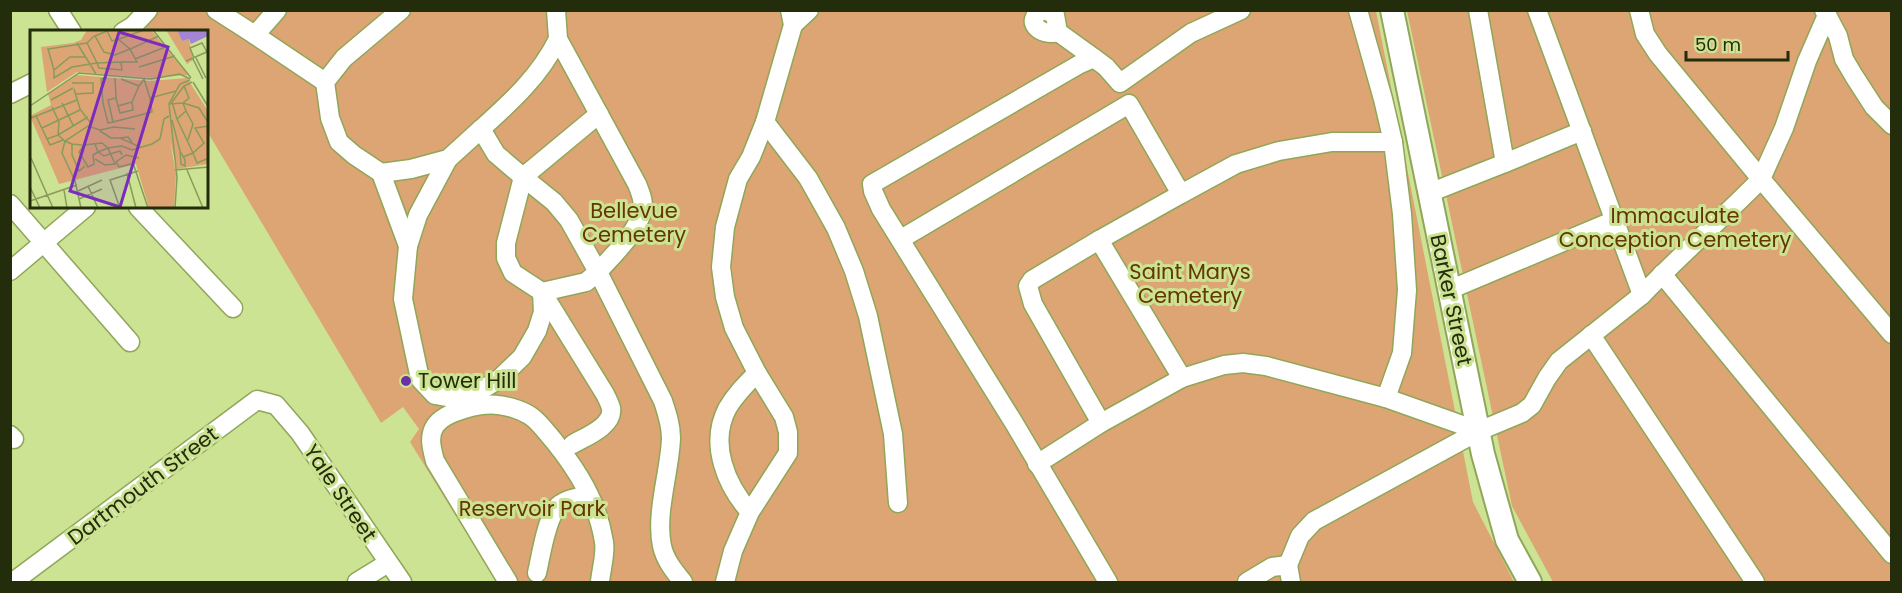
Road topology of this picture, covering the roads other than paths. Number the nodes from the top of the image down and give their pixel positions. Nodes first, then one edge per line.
1 (58, 10) edge
2 (148, 10) edge
3 (216, 10) edge
4 (277, 10) edge
5 (401, 10) edge
6 (556, 10) edge
7 (809, 10) edge
8 (1044, 10) edge
9 (1241, 10) edge
10 (1358, 10) edge
11 (1392, 10) edge
12 (1478, 10) edge
13 (1537, 10) edge
14 (1639, 10) edge
15 (1825, 13) edge
16 (792, 18) edge
17 (128, 29) edge
18 (71, 30) edge
19 (255, 35) junction
20 (558, 39) junction
21 (1094, 58) junction
22 (325, 82) junction
23 (1120, 83) junction
24 (30, 85) edge
25 (10, 94) edge
26 (1129, 104) junction
27 (599, 114) junction
28 (765, 122) junction
29 (1892, 124) edge
30 (481, 129) junction
31 (1582, 131) junction
32 (1393, 142) junction
33 (448, 159) junction
34 (1505, 162) junction
35 (381, 173) junction
36 (523, 177) junction
37 (1761, 179) junction
38 (1429, 193) junction
39 (1181, 194) junction
40 (10, 204) edge
41 (85, 208) edge
42 (139, 208) edge
43 (1615, 220) junction
44 (901, 239) junction
45 (1099, 240) junction
46 (44, 243) junction
47 (408, 246) junction
48 (10, 271) edge
49 (598, 272) junction
50 (1662, 274) junction
51 (1449, 290) junction
52 (542, 292) junction
53 (1642, 295) junction
54 (233, 308) dead end
55 (1591, 334) junction
56 (1892, 334) edge
57 (130, 342) dead end
58 (757, 373) junction
59 (1182, 378) junction
60 (1386, 398) junction
61 (276, 405) joint
62 (1101, 423) junction
63 (1479, 431) junction
64 (573, 444) dead end
65 (1037, 464) junction
66 (589, 495) junction
67 (898, 503) dead end
68 (750, 512) junction
69 (1892, 554) edge
70 (388, 563) junction
71 (1290, 574) edge
72 (536, 578) edge
73 (507, 580) edge
74 (13, 582) edge
75 (357, 582) edge
76 (402, 582) edge
77 (600, 582) edge
78 (683, 582) edge
79 (725, 582) edge
80 (1108, 582) edge
81 (1247, 582) edge
82 (1530, 582) edge
83 (1755, 582) edge

1 - 18 street
2 - 17 street
3 - 19 street
4 - 19 street
5 - 22 street
6 - 20 street
7 - 16 street
8 - 21 street
9 - 23 street
10 - 32 street
11 - 38 main road, Barker Street
12 - 34 street
13 - 31 street
14 - 37 street
15 - 29 street
15 - 37 street
16 - 28 street
19 - 22 street
20 - 27 street
20 - 30 street
21 - 23 street
21 - 44 street
22 - 35 street
23 - 26 street
24 - 25 street
26 - 39 street
26 - 44 street
27 - 36 street
27 - 49 street
28 - 58 street
28 - 67 street
30 - 33 street
30 - 36 street
31 - 34 street
31 - 43 street
32 - 39 street
32 - 60 street
33 - 35 street
33 - 47 street
34 - 38 street
35 - 47 street
36 - 49 street
36 - 52 street
37 - 50 street
37 - 56 street
38 - 51 main road, Barker Street
39 - 45 street
40 - 46 street
41 - 46 street
42 - 54 street
43 - 51 street
43 - 53 street
44 - 65 street
45 - 59 street
45 - 62 street
46 - 48 street
46 - 57 street
47 - 52 street
49 - 52 street
49 - 78 street
50 - 53 street
50 - 69 street
51 - 63 main road, Barker Street
52 - 64 street
53 - 55 street
55 - 63 street
55 - 83 street
58 - 68 street
58 - 68 street
59 - 60 street
59 - 62 street
60 - 63 street
61 - 70 street, Yale Street
61 - 74 street, Dartmouth Street
62 - 65 street
63 - 71 street
63 - 82 main road, Barker Street
65 - 80 street
66 - 72 street
66 - 73 street
66 - 77 street
68 - 79 street
70 - 75 street
70 - 76 street, Yale Street
71 - 81 street
72 - 73 street

